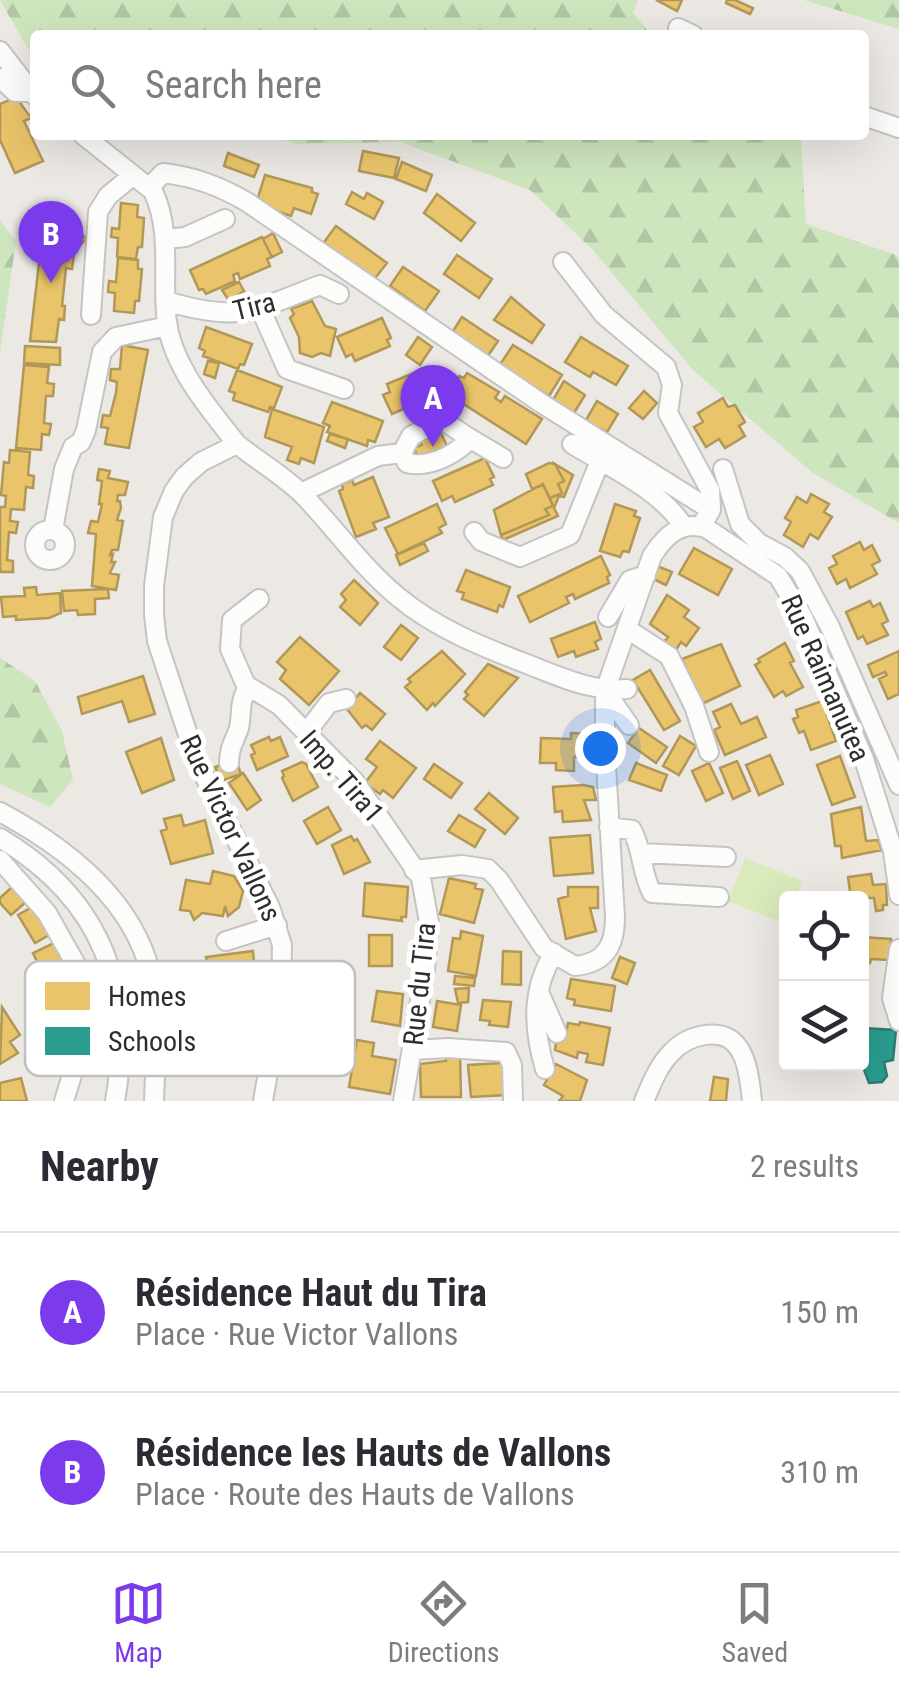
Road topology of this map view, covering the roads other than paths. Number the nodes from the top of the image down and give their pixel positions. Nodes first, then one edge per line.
1 (0, 50) edge
2 (0, 78) edge
3 (30, 91) edge
4 (30, 94) edge
5 (869, 118) edge
6 (899, 128) edge
7 (90, 140) edge
8 (132, 176) junction
9 (149, 188) junction
10 (226, 219) dead end
11 (166, 239) junction
12 (564, 262) dead end
13 (339, 294) dead end
14 (166, 301) junction
15 (260, 308) junction
16 (91, 315) dead end
17 (168, 326) junction
18 (344, 389) dead end
19 (466, 436) junction
20 (237, 444) junction
21 (572, 444) dead end
22 (402, 453) junction
23 (504, 458) dead end
24 (600, 461) junction
25 (723, 469) dead end
26 (301, 493) junction
27 (698, 521) junction
28 (53, 530) dead end
29 (474, 532) dead end
30 (755, 549) junction
31 (646, 574) junction
32 (259, 599) dead end
33 (608, 617) dead end
34 (628, 629) junction
35 (627, 689) dead end
36 (255, 691) junction
37 (605, 691) junction
38 (346, 699) dead end
39 (629, 726) dead end
40 (306, 733) junction
41 (709, 752) dead end
42 (228, 763) dead end
43 (899, 785) edge
44 (0, 812) edge
45 (609, 827) junction
46 (893, 836) edge
47 (0, 838) edge
48 (641, 853) junction
49 (726, 857) dead end
50 (0, 860) edge
51 (414, 870) junction
52 (899, 895) edge
53 (719, 897) dead end
54 (277, 925) junction
55 (226, 941) dead end
56 (899, 949) edge
57 (554, 953) junction
58 (74, 961) edge
59 (108, 961) edge
60 (145, 961) edge
61 (282, 961) edge
62 (539, 992) junction
63 (899, 1021) edge
64 (558, 1033) dead end
65 (412, 1050) junction
66 (544, 1068) dead end
67 (72, 1076) edge
68 (117, 1076) edge
69 (154, 1076) edge
70 (267, 1076) edge
71 (64, 1101) edge
72 (115, 1101) edge
73 (154, 1101) edge
74 (263, 1101) edge
75 (403, 1101) edge
76 (513, 1101) edge
77 (644, 1101) edge
78 (752, 1101) edge

1 - 3 street
2 - 4 street
5 - 6 street
7 - 8 street
8 - 9 street
8 - 16 street
9 - 11 street
9 - 27 street
10 - 11 street
11 - 14 street
12 - 27 street
13 - 15 street, Tira
14 - 15 street, Tira
14 - 17 street
15 - 18 street
17 - 20 street
17 - 28 street
19 - 22 street
19 - 22 street
19 - 23 street
20 - 26 street
20 - 54 street, Rue Victor Vallons
21 - 24 street
22 - 26 street
24 - 27 street
24 - 29 street
25 - 30 street
26 - 37 street
27 - 30 street, Rue Raimanutea
27 - 31 street
30 - 43 street
30 - 46 street, Rue Raimanutea
31 - 33 street
31 - 34 street
32 - 36 street
34 - 37 street
34 - 41 street
35 - 37 street
36 - 40 street, Imp. Tira1
36 - 42 street
37 - 39 street
37 - 45 street
38 - 40 street
40 - 51 street, Imp. Tira1
44 - 60 street
45 - 48 street
45 - 57 street
46 - 52 street, Rue Raimanutea
47 - 59 street
48 - 49 street
48 - 53 street
50 - 58 street
51 - 57 street
51 - 65 street, Rue du Tira
54 - 55 street
54 - 61 street, Rue Victor Vallons
56 - 63 street
57 - 62 street
62 - 64 street
62 - 66 street
65 - 75 street, Rue du Tira
65 - 76 street
67 - 71 street
68 - 72 street
69 - 73 street
70 - 74 street, Rue Victor Vallons
77 - 78 street

